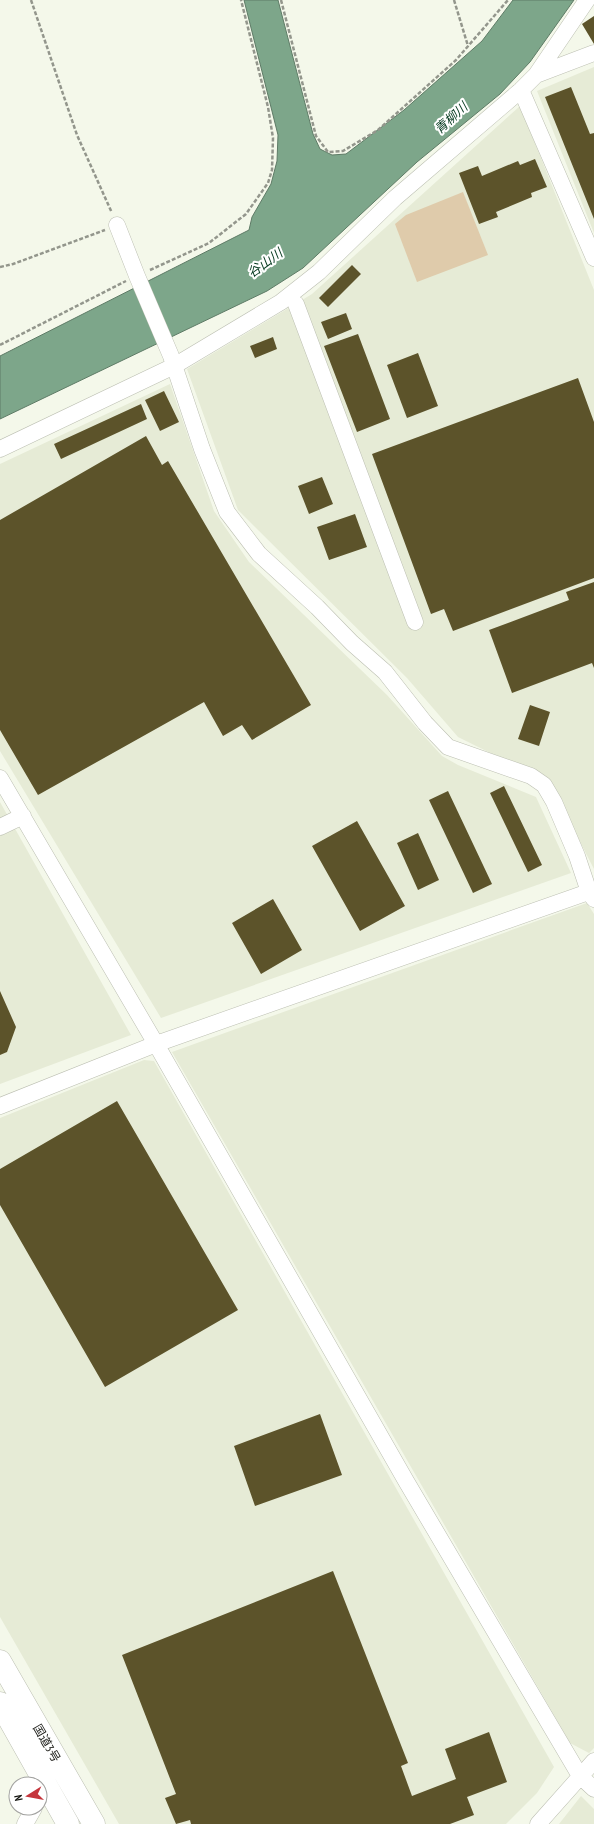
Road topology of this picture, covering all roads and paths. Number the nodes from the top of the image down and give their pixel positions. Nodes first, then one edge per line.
1 (31, 0) edge
2 (241, 0) edge
3 (281, 0) edge
4 (454, 0) edge
5 (508, 0) edge
6 (587, 0) edge
7 (468, 46) junction
8 (594, 53) edge
9 (536, 75) junction
10 (521, 90) junction
11 (117, 225) junction
12 (594, 258) edge
13 (0, 267) edge
14 (137, 276) junction
15 (296, 304) dead end
16 (0, 345) edge
17 (173, 361) junction
18 (0, 449) edge
19 (415, 622) dead end
20 (0, 778) edge
21 (23, 816) junction
22 (0, 827) edge
23 (592, 894) edge
24 (156, 1044) junction
25 (0, 1106) edge
26 (0, 1661) edge
27 (0, 1703) edge
28 (594, 1761) edge
29 (36, 1776) edge
30 (580, 1776) junction
31 (594, 1789) edge
32 (48, 1796) edge
33 (68, 1824) edge
34 (94, 1824) edge
35 (538, 1824) edge

1 - 11 path
2 - 14 path
3 - 7 path
4 - 7 path
5 - 7 path
6 - 9 street
8 - 9 street
9 - 10 street
10 - 12 street
10 - 17 street
11 - 13 path
11 - 14 street
14 - 16 path
14 - 17 street
15 - 19 street
17 - 18 street
17 - 23 street
20 - 21 street
21 - 22 street
21 - 24 street
23 - 24 street
24 - 25 street
24 - 30 street
26 - 34 highway, 国道3号
27 - 29 highway, 国道3号
28 - 30 street
30 - 31 street
30 - 35 street
32 - 33 highway, 国道3号

